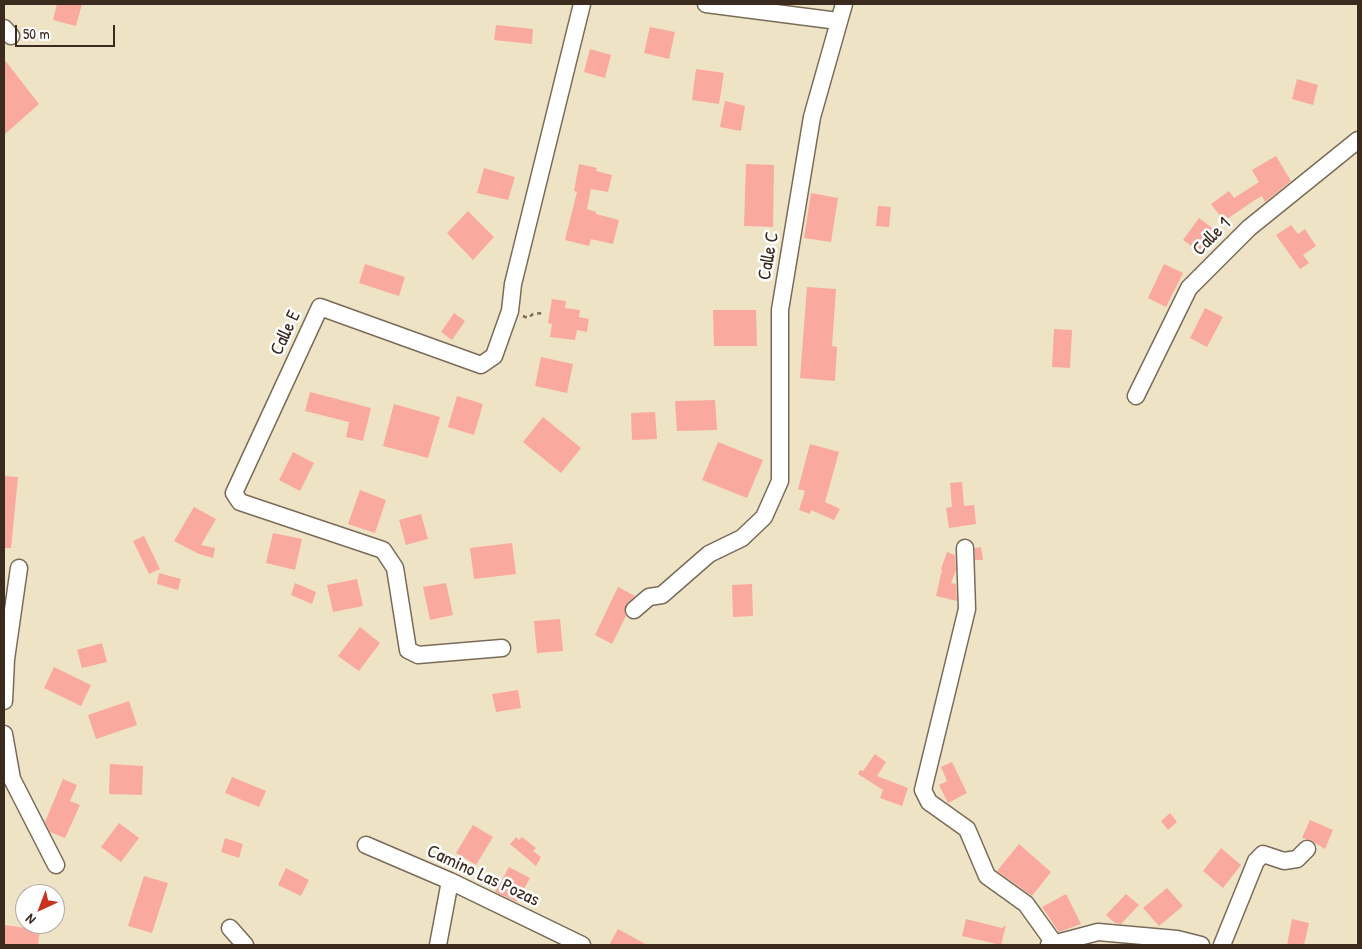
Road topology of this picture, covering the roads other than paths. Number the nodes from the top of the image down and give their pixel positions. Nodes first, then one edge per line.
1 (582, 4) edge
2 (706, 4) edge
3 (844, 4) edge
4 (838, 21) junction
5 (1358, 140) edge
6 (1136, 396) dead end
7 (965, 548) dead end
8 (19, 568) dead end
9 (634, 610) dead end
10 (502, 648) dead end
11 (5, 660) edge
12 (4, 701) edge
13 (4, 734) edge
14 (366, 845) dead end
15 (1307, 849) dead end
16 (56, 866) dead end
17 (450, 881) junction
18 (230, 928) dead end
19 (1051, 944) edge
20 (244, 945) edge
21 (438, 945) edge
22 (582, 945) edge
23 (1202, 945) edge
24 (1222, 945) edge

1 - 10 street, Calle E
2 - 4 street
3 - 4 street, Calle C
4 - 9 street, Calle C
5 - 6 street, Calle 1
7 - 19 street
8 - 11 street
11 - 12 street
13 - 16 street
14 - 17 street, Camino Las Pozas
15 - 24 street
17 - 21 street
17 - 22 street, Camino Las Pozas
18 - 20 street
19 - 23 street

